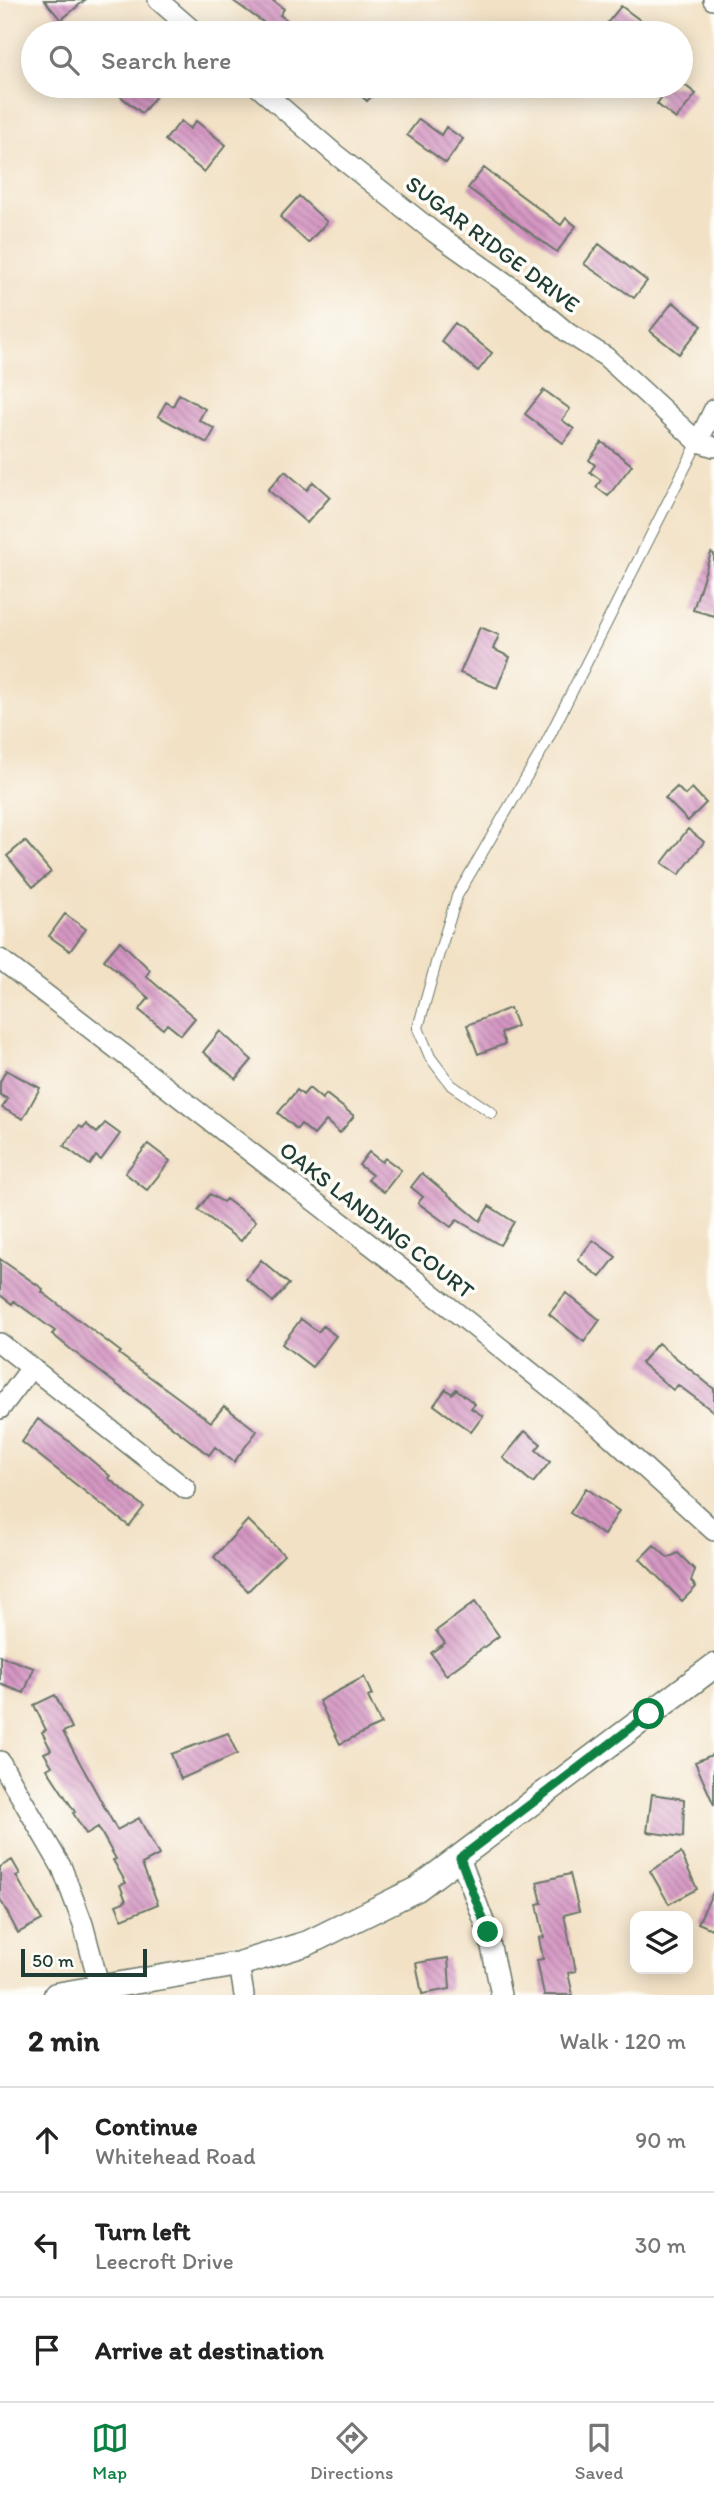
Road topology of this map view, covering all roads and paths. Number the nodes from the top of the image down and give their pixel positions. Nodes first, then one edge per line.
1 (159, 0) edge
2 (183, 21) edge
3 (272, 98) edge
4 (714, 409) edge
5 (706, 444) edge
6 (0, 959) edge
7 (492, 1114) dead end
8 (0, 1343) edge
9 (32, 1367) junction
10 (0, 1409) edge
11 (186, 1489) dead end
12 (714, 1531) edge
13 (714, 1666) edge
14 (0, 1761) edge
15 (460, 1858) junction
16 (239, 1964) junction
17 (100, 1989) junction
18 (56, 1995) edge
19 (244, 1995) edge
20 (501, 1995) edge

1 - 2 street
3 - 5 street, SUGAR RIDGE DRIVE
4 - 5 street
5 - 7 lane
6 - 12 street, OAKS LANDING COURT
8 - 9 street
9 - 10 street
9 - 11 street
13 - 15 street
14 - 17 street
15 - 16 street
15 - 20 street
16 - 17 street
16 - 19 street
17 - 18 street

